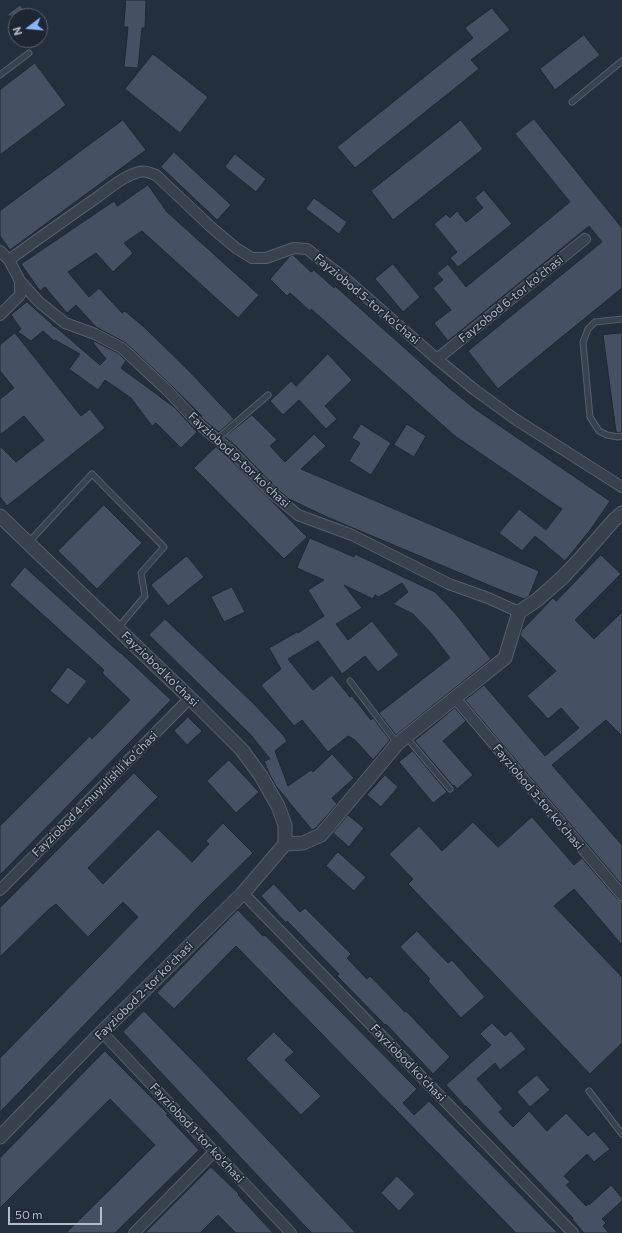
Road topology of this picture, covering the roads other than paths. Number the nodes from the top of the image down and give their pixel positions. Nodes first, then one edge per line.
1 (29, 53) dead end
2 (622, 61) edge
3 (0, 75) edge
4 (572, 102) dead end
5 (586, 239) dead end
6 (0, 251) edge
7 (9, 260) junction
8 (20, 281) junction
9 (0, 315) edge
10 (622, 319) edge
11 (437, 359) junction
12 (268, 395) dead end
13 (622, 436) edge
14 (216, 439) junction
15 (622, 487) edge
16 (622, 513) edge
17 (0, 516) edge
18 (28, 543) junction
19 (519, 612) junction
20 (117, 628) junction
21 (350, 681) dead end
22 (190, 698) junction
23 (455, 698) junction
24 (402, 740) junction
25 (450, 789) dead end
26 (285, 844) junction
27 (0, 890) edge
28 (243, 893) junction
29 (622, 895) edge
30 (102, 1032) junction
31 (589, 1091) dead end
32 (622, 1134) edge
33 (0, 1137) edge
34 (215, 1151) junction
35 (134, 1233) edge
36 (291, 1233) edge
37 (573, 1233) edge

1 - 3 lane
2 - 4 lane
5 - 11 street, Fayzobod 6-tor ko'chasi
6 - 7 street, Fayziobod 9-tor ko'chasi
7 - 8 street, Fayziobod 9-tor ko'chasi
7 - 11 street, Fayziobod 5-tor ko'chasi
8 - 9 street
8 - 14 street, Fayziobod 9-tor ko'chasi
10 - 13 lane
11 - 15 street, Fayziobod 5-tor ko'chasi
12 - 14 lane
14 - 19 street, Fayziobod 9-tor ko'chasi
16 - 19 street
17 - 18 street, Fayziobod ko'chasi
18 - 20 street, Fayziobod ko'chasi
18 - 20 lane
19 - 23 street
20 - 22 street, Fayziobod ko'chasi
21 - 24 lane
22 - 26 street, Fayziobod ko'chasi
22 - 27 street, Fayziobod 4-muyulishli koʻchasi
23 - 24 street
23 - 29 street, Fayziobod 3-tor ko'chasi
24 - 25 lane
24 - 26 street
26 - 28 street, Fayziobod 2-tor ko'chasi
28 - 30 street, Fayziobod 2-tor ko'chasi
28 - 37 street, Fayziobod ko'chasi
30 - 33 street, Fayziobod 2-tor ko'chasi
30 - 34 street, Fayziobod 1-tor ko'chasi
31 - 32 lane
34 - 35 street
34 - 36 street, Fayziobod 1-tor ko'chasi

